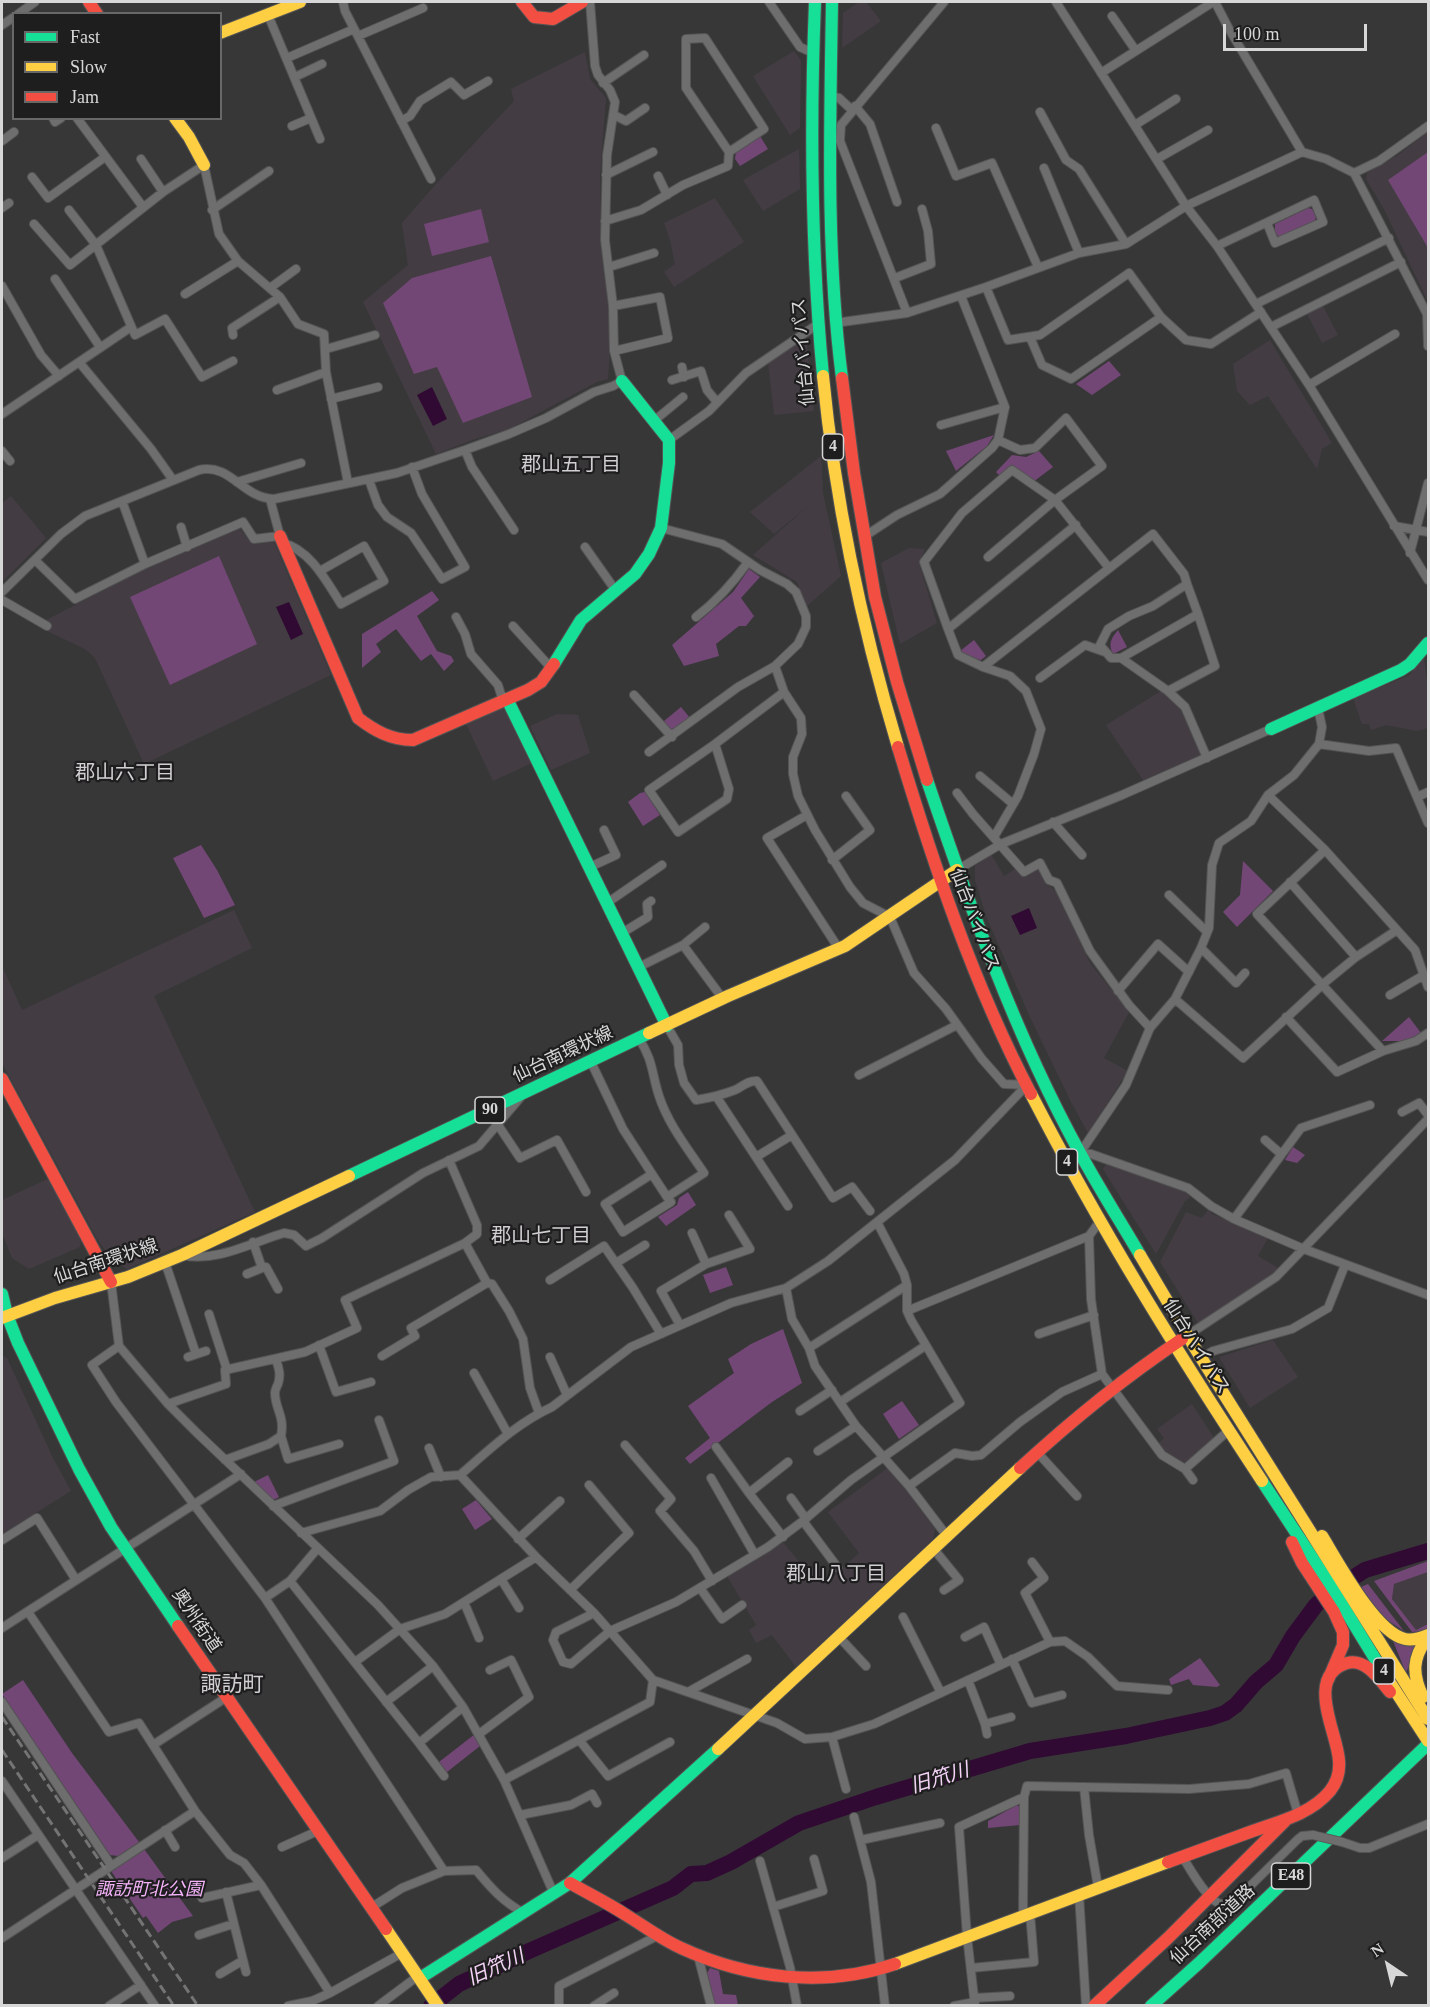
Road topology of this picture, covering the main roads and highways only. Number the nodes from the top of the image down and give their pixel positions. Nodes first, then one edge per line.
1 (300, 2) edge
2 (522, 2) edge
3 (582, 2) edge
4 (815, 2) edge
5 (832, 2) edge
6 (222, 32) edge
7 (176, 120) edge
8 (204, 165) road end
9 (622, 381) road end
10 (281, 540) road end
11 (1428, 643) edge
12 (505, 700) junction
13 (1266, 731) road end
14 (957, 870) junction
15 (939, 881) junction
16 (667, 1026) junction
17 (2, 1079) edge
18 (111, 1282) junction
19 (2, 1294) edge
20 (3, 1317) edge
21 (1188, 1335) junction
22 (1173, 1345) junction
23 (1316, 1554) junction
24 (1352, 1610) junction
25 (1428, 1636) edge
26 (1328, 1680) junction
27 (1423, 1722) edge
28 (1428, 1743) edge
29 (1293, 1816) junction
30 (570, 1883) junction
31 (421, 1981) junction
32 (438, 2006) edge
33 (1094, 2006) edge
34 (1151, 2006) edge

1 - 6 main road
2 - 3 main road
4 - 15 main road, 仙台バイパス / 4
5 - 14 main road, 仙台バイパス / 4
7 - 8 main road
9 - 12 main road
10 - 12 main road
11 - 13 main road
12 - 16 main road
14 - 15 main road, 仙台南環状線 / 90
14 - 21 main road, 仙台バイパス / 4
15 - 16 main road, 仙台南環状線 / 90
15 - 22 main road, 仙台バイパス / 4
16 - 18 main road, 仙台南環状線 / 90
17 - 18 main road
18 - 20 main road, 仙台南環状線 / 90
19 - 20 main road, 奥州街道
20 - 31 main road, 奥州街道
21 - 22 main road
21 - 23 main road, 仙台バイパス / 4
22 - 23 main road, 仙台バイパス / 4
22 - 30 main road
23 - 24 main road
23 - 24 main road, 仙台バイパス / 4
24 - 25 main road
24 - 26 main road
24 - 27 main road, 仙台バイパス / 4
25 - 27 main road
26 - 27 main road
26 - 29 main road
27 - 28 main road, 仙台バイパス / 4
28 - 34 main road, 仙台南部道路 / E48
29 - 30 main road
29 - 33 main road
30 - 31 main road
31 - 32 main road, 奥州街道

